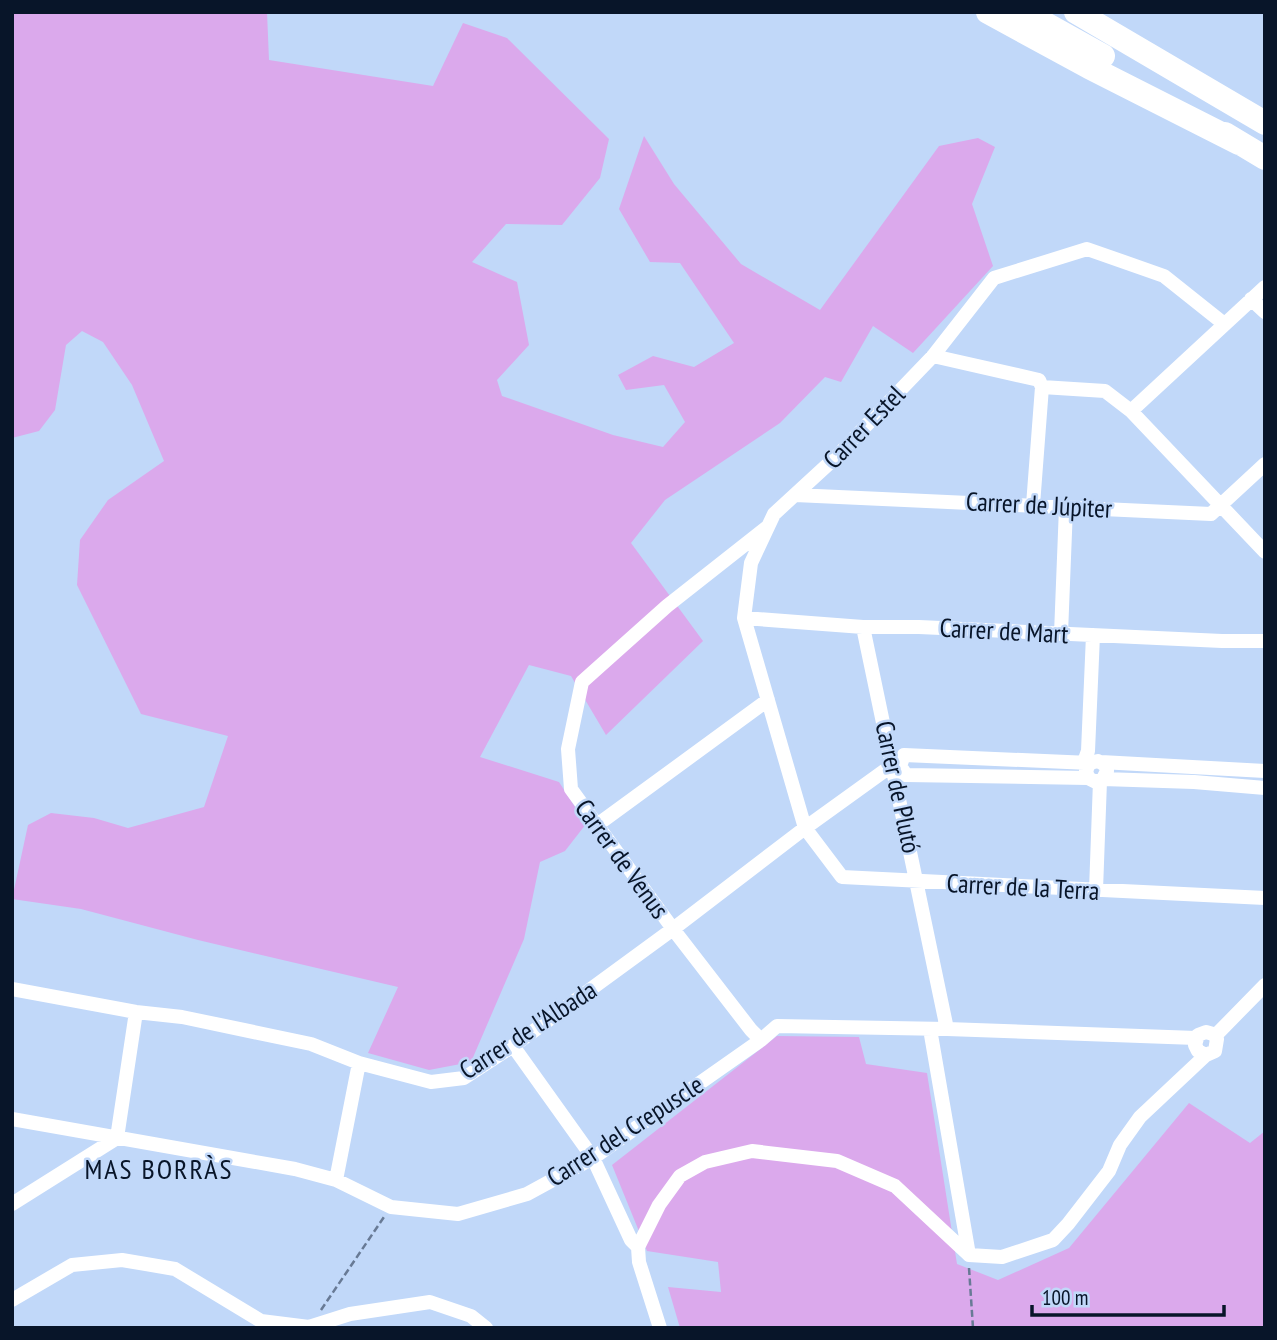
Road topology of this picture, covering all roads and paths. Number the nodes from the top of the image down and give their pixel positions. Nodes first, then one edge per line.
1 (988, 12) edge
2 (1024, 12) edge
3 (1076, 12) edge
4 (1265, 123) edge
5 (1239, 143) junction
6 (1265, 158) edge
7 (1265, 287) edge
8 (1251, 299) junction
9 (1265, 312) edge
10 (1223, 323) junction
11 (933, 356) junction
12 (1042, 387) junction
13 (1131, 411) junction
14 (1265, 464) edge
15 (795, 495) junction
16 (1033, 505) junction
17 (1221, 505) junction
18 (1066, 507) junction
19 (768, 527) junction
20 (1265, 552) edge
21 (744, 618) junction
22 (863, 627) junction
23 (1061, 634) junction
24 (1093, 635) junction
25 (1265, 641) edge
26 (768, 700) junction
27 (1092, 762) junction
28 (896, 766) junction
29 (1265, 771) edge
30 (1097, 780) junction
31 (1265, 788) edge
32 (597, 825) junction
33 (805, 828) junction
34 (918, 882) junction
35 (1096, 890) junction
36 (1265, 898) edge
37 (673, 929) junction
38 (1265, 985) edge
39 (12, 989) edge
40 (136, 1012) junction
41 (930, 1029) junction
42 (947, 1029) junction
43 (1215, 1036) junction
44 (1196, 1038) junction
45 (761, 1040) junction
46 (513, 1046) junction
47 (1206, 1055) junction
48 (359, 1063) junction
49 (12, 1119) edge
50 (117, 1138) junction
51 (593, 1158) junction
52 (335, 1180) junction
53 (12, 1204) edge
54 (391, 1207) junction
55 (638, 1247) junction
56 (969, 1255) junction
57 (12, 1300) edge
58 (309, 1327) edge
59 (486, 1328) edge
60 (660, 1328) edge
61 (973, 1328) edge

1 - 5 highway
2 - 5 highway
3 - 4 highway
5 - 6 highway
7 - 8 street
8 - 9 street
8 - 10 street
10 - 11 street, Carrer Estel
10 - 13 street
11 - 12 street
11 - 15 street, Carrer Estel
12 - 13 street
12 - 16 street
13 - 17 street
14 - 17 street, Carrer de Júpiter
15 - 16 street, Carrer de Júpiter
15 - 19 street, Carrer Estel
16 - 18 street, Carrer de Júpiter
17 - 18 street, Carrer de Júpiter
17 - 20 street
18 - 23 street
19 - 21 street, Carrer Estel
19 - 32 street, Carrer de Venus
21 - 22 street, Carrer de Mart
21 - 26 street, Carrer Estel
22 - 23 street, Carrer de Mart
22 - 28 street, Carrer de Plutó
23 - 24 street, Carrer de Mart
24 - 25 street, Carrer de Mart
24 - 27 street
26 - 32 street
26 - 33 street, Carrer Estel
27 - 28 street, Carrer de l'Albada
27 - 29 street, Carrer de l'Albada
27 - 30 street
28 - 30 street
28 - 33 street, Carrer de l'Albada
28 - 34 street, Carrer de Plutó
30 - 31 street
30 - 35 street
32 - 37 street, Carrer de Venus
33 - 34 street, Carrer de la Terra
33 - 37 street, Carrer de l'Albada
34 - 35 street, Carrer de la Terra
34 - 42 street, Carrer de Plutó
35 - 36 street, Carrer de la Terra
37 - 45 street, Carrer de Venus
37 - 46 street, Carrer de l'Albada
38 - 43 street
39 - 40 street, Carrer de l'Albada
40 - 48 street, Carrer de l'Albada
40 - 50 street
41 - 42 street, Carrer del Crepuscle
41 - 45 street, Carrer del Crepuscle
41 - 56 street
42 - 44 street, Carrer del Crepuscle
43 - 44 street
43 - 47 street
44 - 47 street
45 - 51 street, Carrer del Crepuscle
46 - 48 street, Carrer de l'Albada
46 - 51 street
47 - 56 street
48 - 52 street
49 - 50 street, Carrer del Crepuscle
50 - 52 street, Carrer del Crepuscle
50 - 53 street
51 - 54 street, Carrer del Crepuscle
51 - 55 street
52 - 54 street, Carrer del Crepuscle
54 - 58 path
55 - 56 street
55 - 60 street
56 - 61 path
57 - 58 street
58 - 59 street

